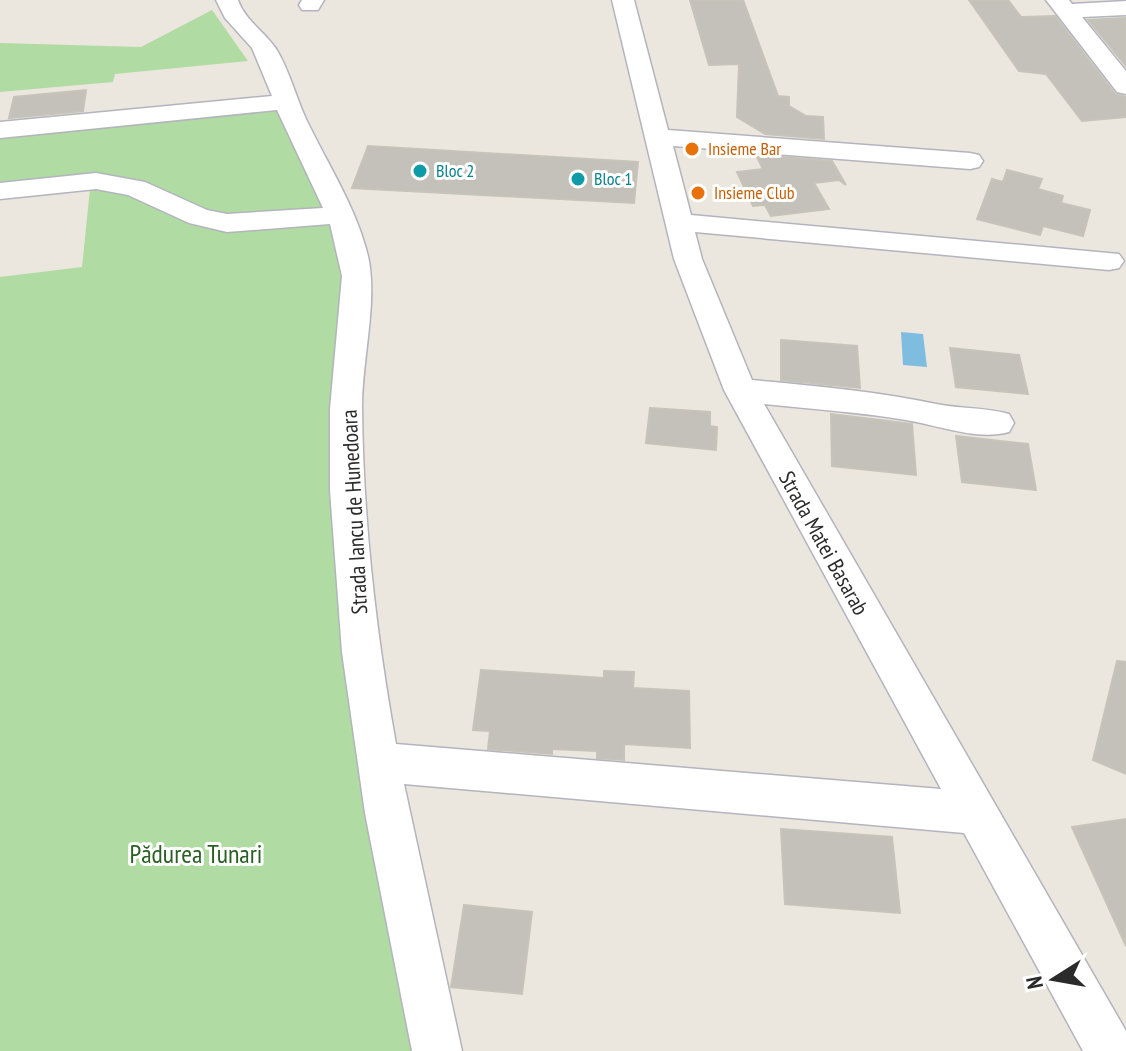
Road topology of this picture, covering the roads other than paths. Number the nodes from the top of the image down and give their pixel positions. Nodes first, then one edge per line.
1 (227, 0) edge
2 (623, 0) edge
3 (1060, 3) edge
4 (1126, 8) edge
5 (1126, 87) edge
6 (286, 102) junction
7 (0, 130) edge
8 (655, 137) junction
9 (970, 161) dead end
10 (0, 191) edge
11 (342, 215) junction
12 (677, 222) junction
13 (1109, 261) dead end
14 (740, 390) junction
15 (997, 423) dead end
16 (379, 762) junction
17 (975, 813) junction
18 (437, 1051) edge
19 (1110, 1051) edge

1 - 6 street, Strada Iancu de Hunedoara
2 - 8 street, Strada Matei Basarab
3 - 4 street
3 - 5 street
6 - 7 street
6 - 11 street, Strada Iancu de Hunedoara
8 - 9 street
8 - 12 street, Strada Matei Basarab
10 - 11 street
11 - 16 street, Strada Iancu de Hunedoara
12 - 13 street
12 - 14 street, Strada Matei Basarab
14 - 15 street
14 - 17 street, Strada Matei Basarab
16 - 17 street
16 - 18 street, Strada Iancu de Hunedoara
17 - 19 street, Strada Matei Basarab

